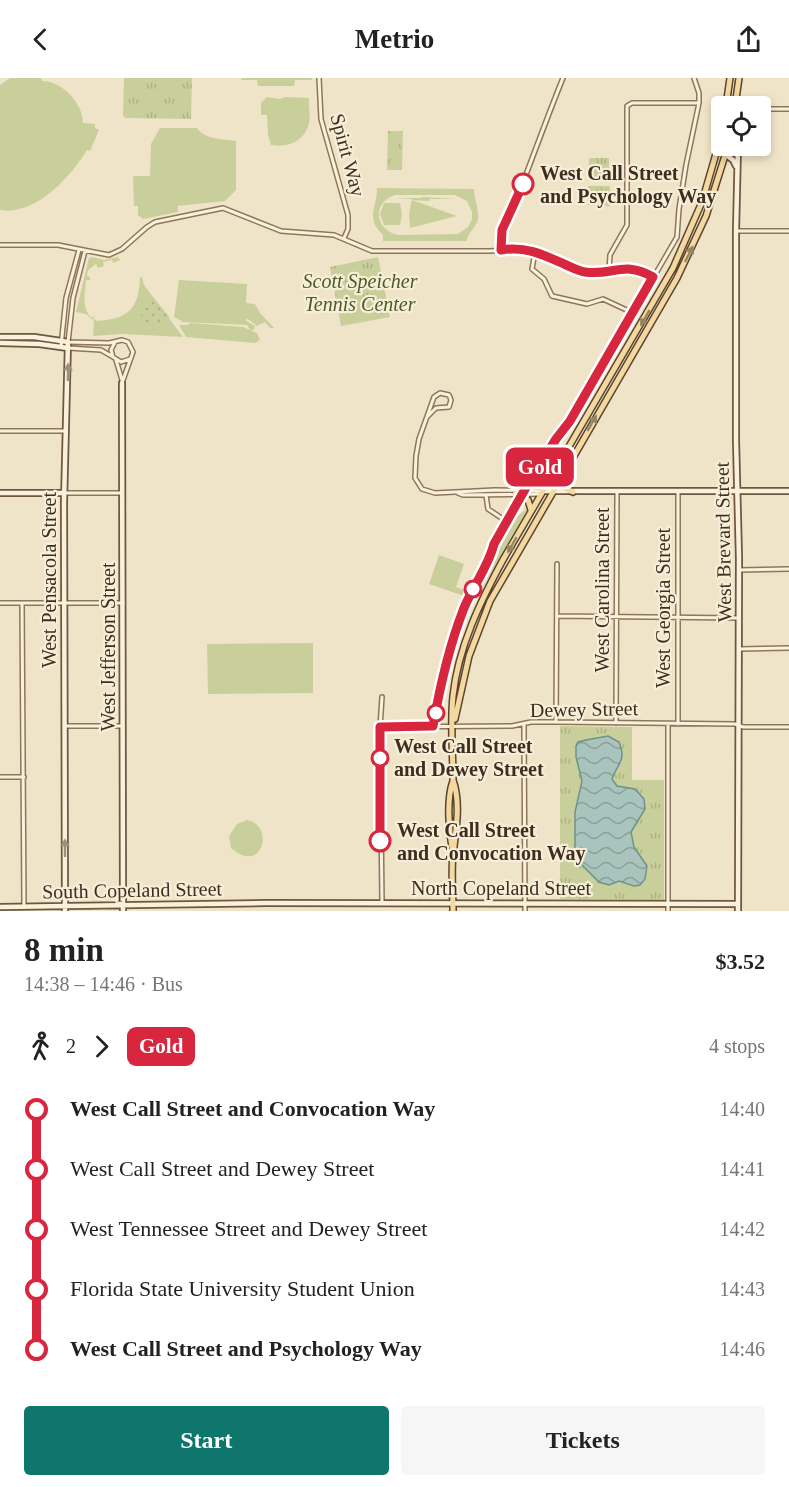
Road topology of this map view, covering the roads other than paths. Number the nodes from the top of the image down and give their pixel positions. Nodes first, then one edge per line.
1 (319, 78) edge
2 (563, 78) edge
3 (694, 78) edge
4 (730, 78) edge
5 (739, 78) edge
6 (727, 96) edge
7 (736, 96) edge
8 (699, 103) junction
9 (771, 109) edge
10 (789, 109) edge
11 (716, 156) edge
12 (726, 156) edge
13 (727, 156) edge
14 (738, 156) edge
15 (737, 172) junction
16 (736, 231) junction
17 (789, 231) edge
18 (344, 238) junction
19 (0, 245) edge
20 (79, 250) junction
21 (501, 250) junction
22 (85, 251) junction
23 (536, 251) junction
24 (609, 270) junction
25 (653, 277) junction
26 (633, 313) junction
27 (0, 337) edge
28 (116, 342) junction
29 (61, 343) junction
30 (0, 344) edge
31 (68, 345) junction
32 (131, 357) junction
33 (114, 358) junction
34 (122, 383) junction
35 (428, 416) junction
36 (0, 431) edge
37 (66, 431) junction
38 (557, 468) junction
39 (563, 474) junction
40 (528, 487) junction
41 (789, 491) edge
42 (552, 492) junction
43 (573, 492) junction
44 (617, 492) junction
45 (678, 492) junction
46 (738, 492) junction
47 (0, 493) edge
48 (122, 493) junction
49 (458, 493) junction
50 (543, 493) junction
51 (64, 494) junction
52 (514, 494) junction
53 (486, 495) junction
54 (518, 502) dead end
55 (530, 513) junction
56 (507, 522) junction
57 (557, 564) dead end
58 (789, 569) edge
59 (739, 570) junction
60 (0, 603) edge
61 (22, 603) junction
62 (64, 603) junction
63 (123, 603) junction
64 (557, 616) junction
65 (616, 617) junction
66 (678, 618) junction
67 (739, 618) junction
68 (789, 648) edge
69 (739, 649) junction
70 (382, 697) dead end
71 (556, 722) junction
72 (616, 723) junction
73 (668, 723) junction
74 (678, 723) junction
75 (524, 724) junction
76 (64, 726) junction
77 (123, 726) junction
78 (433, 726) junction
79 (738, 726) junction
80 (380, 727) junction
81 (453, 727) junction
82 (789, 727) edge
83 (0, 777) edge
84 (24, 777) junction
85 (195, 903) junction
86 (259, 903) junction
87 (265, 903) junction
88 (381, 903) junction
89 (453, 903) junction
90 (525, 903) junction
91 (668, 904) junction
92 (738, 904) junction
93 (0, 907) edge
94 (24, 907) junction
95 (123, 908) edge
96 (65, 909) edge
97 (195, 911) edge
98 (259, 911) edge
99 (265, 911) edge
100 (382, 911) edge
101 (453, 911) edge
102 (525, 911) edge
103 (668, 911) edge
104 (738, 911) edge

1 - 18 street, Spirit Way
2 - 21 street
3 - 8 street
4 - 6 main road
5 - 7 main road
8 - 24 street
8 - 25 street
9 - 10 street
11 -> 38 main road
39 -> 12 main road
13 - 15 street
14 - 15 street, West Brevard Street
15 - 16 street, West Brevard Street
16 - 17 street
16 - 46 street, West Brevard Street
18 - 21 street
18 - 22 street
19 - 20 street
20 - 22 street
20 - 29 street
21 - 23 street
22 - 31 street, West Pensacola Street
23 - 24 street
23 - 26 street
24 - 25 street
25 - 26 street
26 - 40 street
27 - 29 street
28 - 31 street
28 - 32 street
28 - 33 street
29 - 30 street
29 - 31 street
31 - 33 street
37 -> 31 street, West Pensacola Street
32 - 33 street
32 - 34 street, West Jefferson Street
33 - 34 street, West Jefferson Street
34 - 48 street, West Jefferson Street
35 - 35 street
35 - 49 street
36 - 37 street
37 - 51 street, West Pensacola Street
38 - 40 main road
38 - 50 main road
39 - 42 main road
39 - 43 main road
40 - 49 street
40 - 50 street
41 - 46 street
42 - 43 street
42 - 50 street
42 - 81 main road
43 - 44 street
44 - 45 street
44 - 65 street, West Carolina Street
45 - 46 street
45 - 66 street, West Georgia Street
46 - 59 street, West Brevard Street
47 - 51 street
48 - 51 street
48 - 63 street, West Jefferson Street
49 - 53 street
50 - 52 street
50 - 55 main road
51 - 62 street, West Pensacola Street
52 - 53 street
52 - 55 main road
53 - 56 street
54 - 56 street
55 -> 81 main road
56 - 78 street
57 - 64 street
58 - 59 street
59 - 67 street, West Brevard Street
60 - 61 street
61 - 62 street
61 - 84 street
62 - 63 street
62 - 76 street, West Pensacola Street
63 - 77 street, West Jefferson Street
64 - 65 street
64 - 71 street
65 - 66 street
65 - 72 street, West Carolina Street
66 - 67 street
66 - 74 street, West Georgia Street
67 - 69 street, West Brevard Street
68 - 69 street
69 - 79 street, West Brevard Street
70 - 80 street
71 - 72 street, Dewey Street
71 - 75 street, Dewey Street
72 - 73 street, Dewey Street
73 - 74 street, Dewey Street
73 - 91 street
74 - 79 street, Dewey Street
75 - 81 street, Dewey Street
75 - 90 street
76 - 77 street
96 -> 76 street, West Pensacola Street
77 - 95 street, West Jefferson Street
78 - 80 street, Dewey Street
78 - 81 street, Dewey Street
79 - 82 street, Dewey Street
79 - 92 street, West Brevard Street
80 - 88 street
81 - 89 main road
83 - 84 street
84 - 94 street
85 - 86 street, South Copeland Street
85 - 95 street, South Copeland Street
85 - 97 street
86 - 87 street, South Copeland Street
86 - 98 street
87 - 88 street, North Copeland Street
87 - 99 street
88 - 89 street, North Copeland Street
88 - 100 street
89 - 90 street, North Copeland Street
89 - 101 main road
90 - 91 street, North Copeland Street
90 - 102 street
91 - 92 street, North Copeland Street
91 - 103 street
92 - 104 street, West Brevard Street
93 - 94 street, South Copeland Street
94 - 96 street, South Copeland Street
95 - 96 street, South Copeland Street

